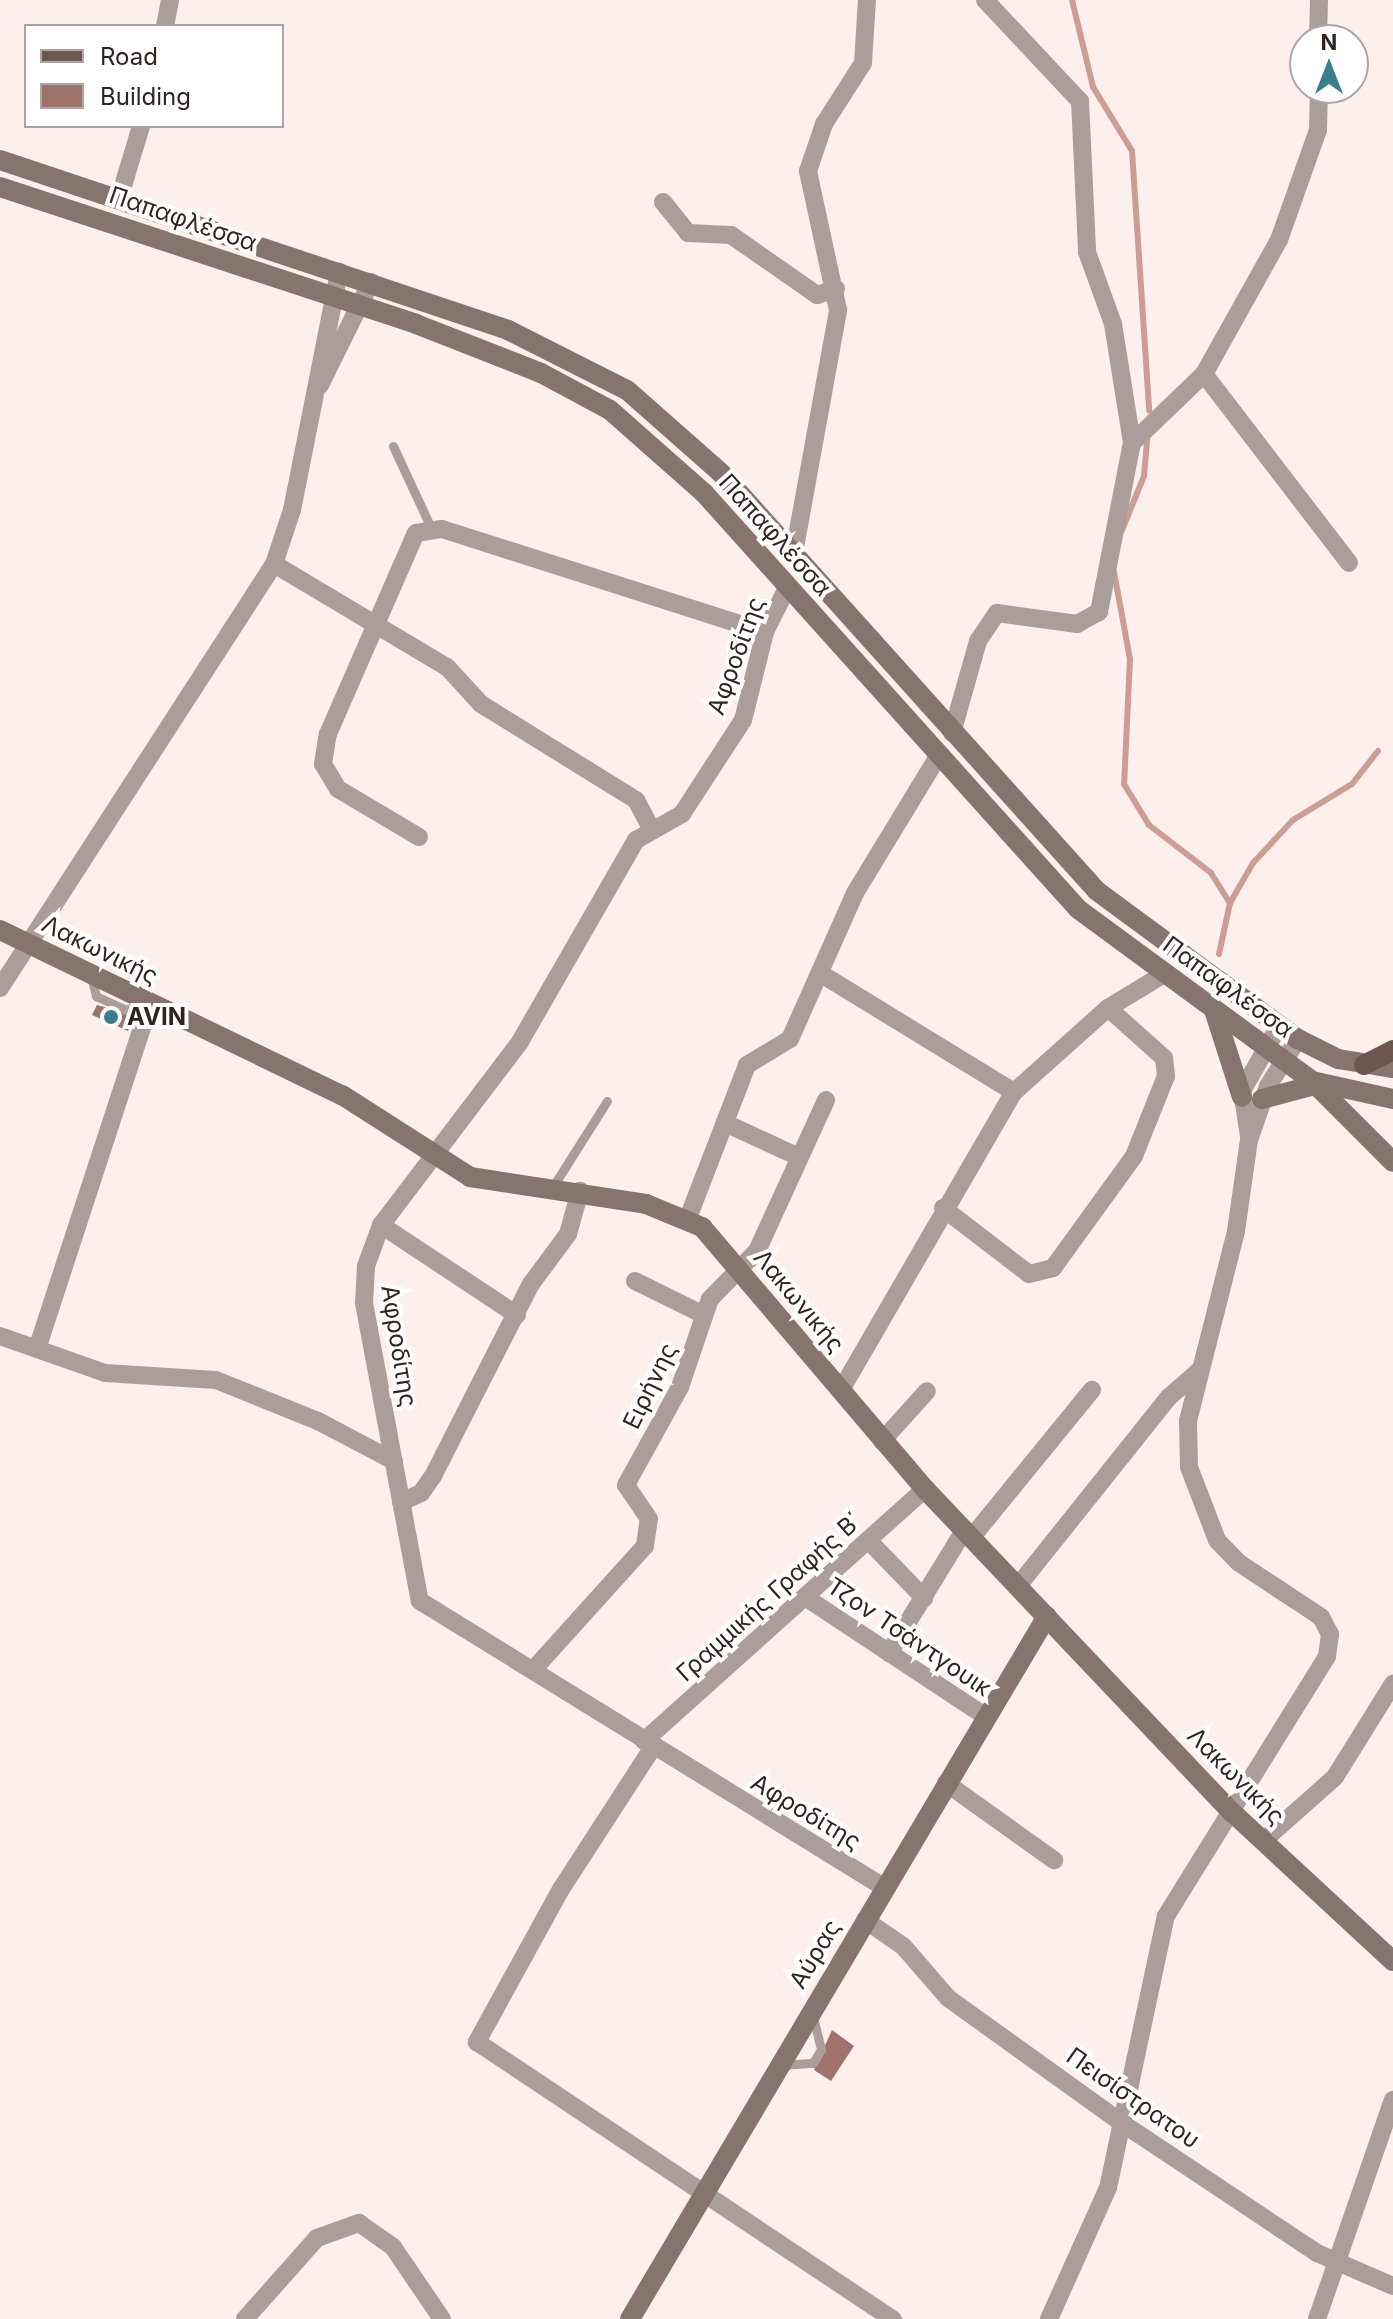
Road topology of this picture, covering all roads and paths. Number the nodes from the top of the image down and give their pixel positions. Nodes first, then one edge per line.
1 (170, 0) edge
2 (867, 0) edge
3 (985, 0) edge
4 (1319, 0) edge
5 (165, 24) edge
6 (1318, 24) edge
7 (1319, 104) edge
8 (140, 128) edge
9 (0, 160) edge
10 (0, 187) edge
11 (120, 196) junction
12 (663, 202) dead end
13 (339, 272) junction
14 (371, 282) junction
15 (836, 289) junction
16 (329, 297) junction
17 (362, 308) junction
18 (1204, 374) junction
19 (318, 388) junction
20 (1132, 443) junction
21 (393, 446) dead end
22 (431, 528) junction
23 (794, 553) junction
24 (1349, 563) dead end
25 (274, 564) junction
26 (787, 588) junction
27 (378, 628) junction
28 (765, 632) junction
29 (952, 733) junction
30 (937, 758) junction
31 (650, 826) junction
32 (419, 837) dead end
33 (0, 930) edge
34 (27, 944) junction
35 (1164, 974) junction
36 (823, 975) junction
37 (0, 988) edge
38 (148, 1002) junction
39 (1108, 1008) junction
40 (1214, 1010) junction
41 (1279, 1026) junction
42 (1298, 1039) junction
43 (1265, 1046) junction
44 (1393, 1050) edge
45 (1283, 1059) junction
46 (1364, 1065) junction
47 (1393, 1068) edge
48 (1314, 1083) junction
49 (1014, 1092) junction
50 (1252, 1098) junction
51 (1393, 1099) edge
52 (826, 1100) dead end
53 (607, 1101) dead end
54 (725, 1123) junction
55 (438, 1157) junction
56 (799, 1157) junction
57 (1393, 1162) edge
58 (552, 1188) junction
59 (580, 1191) junction
60 (943, 1208) junction
61 (688, 1218) junction
62 (381, 1225) junction
63 (737, 1269) junction
64 (635, 1281) dead end
65 (517, 1315) junction
66 (704, 1315) junction
67 (0, 1336) edge
68 (37, 1349) junction
69 (1200, 1370) junction
70 (841, 1390) junction
71 (1092, 1390) dead end
72 (927, 1391) dead end
73 (882, 1441) junction
74 (394, 1461) junction
75 (925, 1489) junction
76 (401, 1502) junction
77 (968, 1533) junction
78 (868, 1540) junction
79 (1018, 1586) junction
80 (805, 1597) junction
81 (924, 1598) junction
82 (1047, 1616) junction
83 (889, 1653) junction
84 (533, 1670) junction
85 (1393, 1684) edge
86 (986, 1717) junction
87 (648, 1744) junction
88 (946, 1783) junction
89 (1233, 1813) junction
90 (1263, 1841) junction
91 (1054, 1860) dead end
92 (885, 1888) junction
93 (865, 1920) junction
94 (1393, 1961) edge
95 (1393, 2100) edge
96 (1122, 2123) junction
97 (702, 2193) junction
98 (1335, 2262) junction
99 (1393, 2286) edge
100 (245, 2319) edge
101 (442, 2319) edge
102 (630, 2319) edge
103 (893, 2319) edge
104 (1049, 2319) edge
105 (1317, 2319) edge

1 - 5 street
2 - 15 street
3 - 20 street
4 - 6 street
7 - 18 street
8 - 11 street
9 - 11 main road, Παπαφλέσσα
10 - 16 main road, Παπαφλέσσα
11 - 13 main road, Παπαφλέσσα
12 - 15 street
13 - 14 main road, Παπαφλέσσα
13 - 16 street
14 - 17 street
14 - 23 main road, Παπαφλέσσα
15 - 23 street
16 - 17 main road, Παπαφλέσσα
16 - 19 street
17 - 19 street
17 - 26 main road, Παπαφλέσσα
18 - 20 street
18 - 24 street
19 - 25 street
20 - 29 street
21 - 22 lane
22 - 27 street
22 - 28 street
23 - 29 main road, Παπαφλέσσα
25 - 27 street
25 - 34 street
26 - 28 street, Αφροδίτης
26 - 30 main road, Παπαφλέσσα
27 - 31 street
27 - 32 street
28 - 31 street, Αφροδίτης
29 - 41 main road, Παπαφλέσσα
30 - 35 main road, Παπαφλέσσα
30 - 36 street
31 - 55 street, Αφροδίτης
33 - 34 main road, Λακωνικής
34 - 37 street
34 - 38 main road, Λακωνικής
35 - 39 street
35 - 40 main road, Παπαφλέσσα
36 - 49 street
36 - 54 street
38 - 55 main road, Λακωνικής
38 - 68 street
39 - 49 street
39 - 60 street
40 - 43 main road, Παπαφλέσσα
40 - 50 main road
41 - 42 main road, Παπαφλέσσα
41 - 43 street
42 - 45 street
42 - 46 main road, Παπαφλέσσα
43 - 45 main road, Παπαφλέσσα
43 - 50 street
44 - 46 main road
45 - 48 main road, Παπαφλέσσα
45 - 50 street
46 - 47 main road, Παπαφλέσσα
48 - 50 main road
48 - 51 main road, Παπαφλέσσα
48 - 57 main road
49 - 60 street
50 - 69 street
52 - 56 street, Ειρήνης
53 - 58 lane
54 - 56 street
54 - 61 street
55 - 58 main road, Λακωνικής
55 - 62 street, Αφροδίτης
56 - 63 street, Ειρήνης
58 - 59 main road, Λακωνικής
59 - 61 main road, Λακωνικής
59 - 65 street
60 - 70 street
61 - 63 main road, Λακωνικής
62 - 65 street
62 - 74 street, Αφροδίτης
63 - 66 street, Ειρήνης
63 - 70 main road, Λακωνικής
64 - 66 street
65 - 76 street
66 - 84 street, Ειρήνης
67 - 68 street
68 - 74 street
69 - 79 street
69 - 89 street
70 - 73 main road, Λακωνικής
71 - 77 street
72 - 73 street
73 - 75 main road, Λακωνικής
74 - 76 street, Αφροδίτης
75 - 77 main road, Λακωνικής
75 - 78 street, Γραμμικής Γραφής Β΄
76 - 84 street, Αφροδίτης
77 - 79 main road, Λακωνικής
77 - 81 street
78 - 80 street, Γραμμικής Γραφής Β΄
78 - 81 street
79 - 82 main road, Λακωνικής
80 - 83 street, Τζον Τσάντγουικ
80 - 87 street, Γραμμικής Γραφής Β΄
81 - 83 street
82 - 86 main road, Αύρας
82 - 89 main road, Λακωνικής
83 - 86 street, Τζον Τσάντγουικ
84 - 87 street, Αφροδίτης
85 - 90 street
86 - 88 main road, Αύρας
87 - 92 street, Αφροδίτης
87 - 97 street, Γραμμικής Γραφής Β΄
88 - 91 street
88 - 92 main road, Αύρας
89 - 90 main road, Λακωνικής
89 - 96 street
90 - 94 main road, Λακωνικής
92 - 93 main road, Αύρας
93 - 96 street, Πεισίστρατου
93 - 97 main road, Αύρας
95 - 98 street
96 - 98 street, Πεισίστρατου
96 - 104 street
97 - 102 main road, Αύρας
97 - 103 street
98 - 99 street, Πεισίστρατου
98 - 105 street
100 - 101 street

